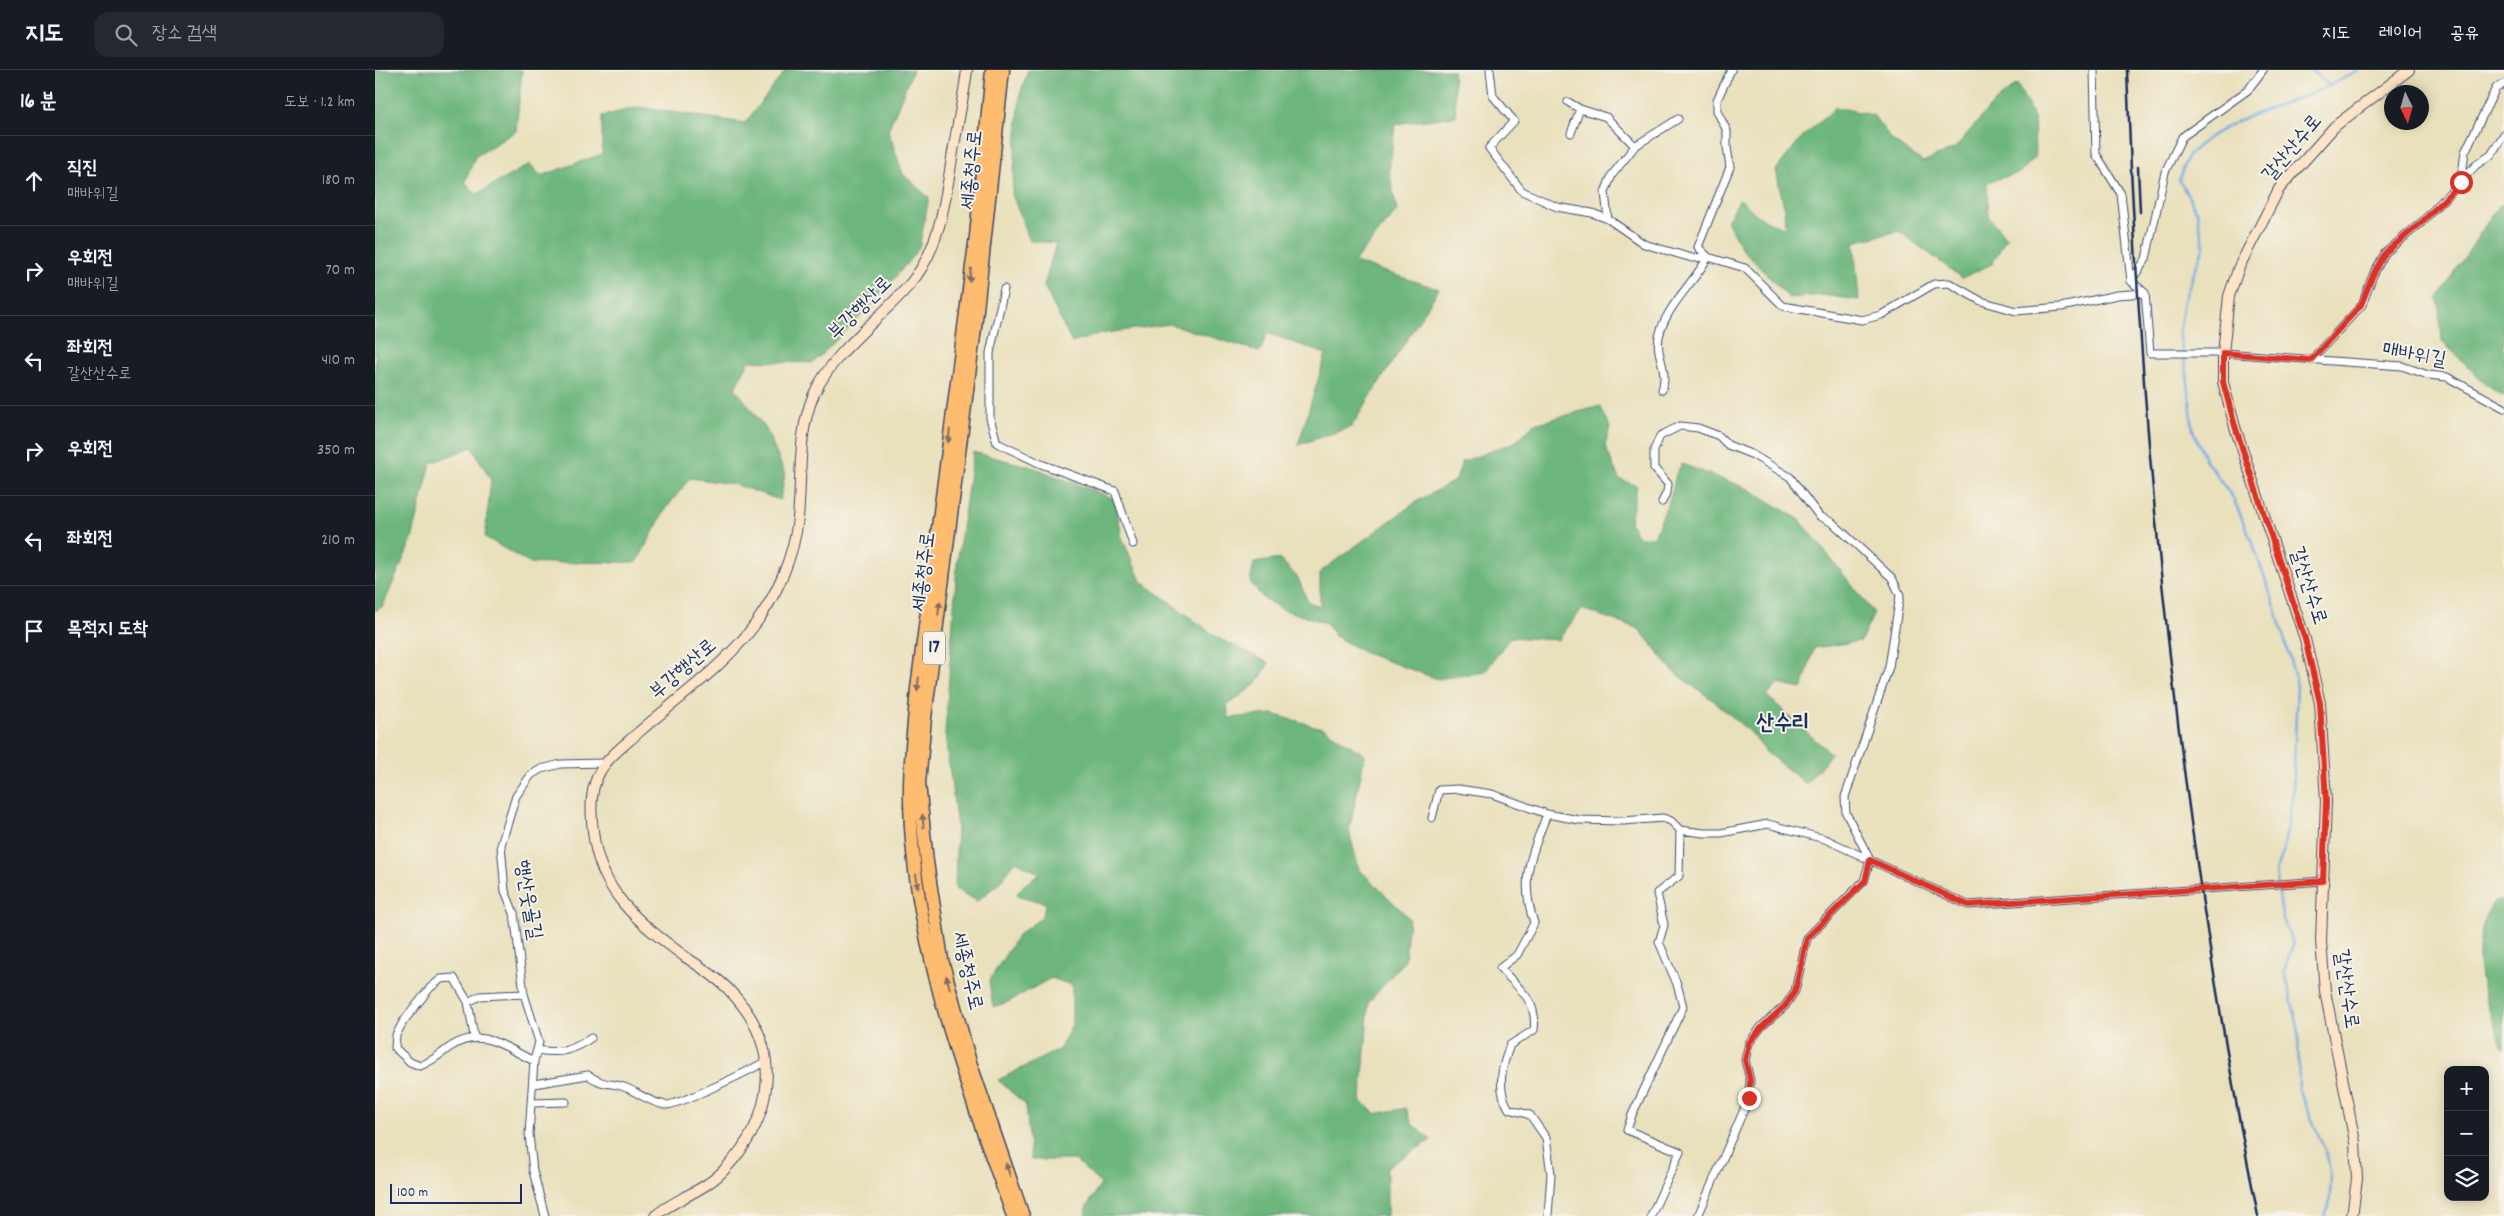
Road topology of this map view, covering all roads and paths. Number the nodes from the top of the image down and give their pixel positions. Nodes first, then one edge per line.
1 (967, 70) edge
2 (992, 70) edge
3 (1003, 70) edge
4 (1490, 70) edge
5 (1731, 70) edge
6 (2094, 70) edge
7 (2263, 70) edge
8 (2409, 70) edge
9 (2504, 84) edge
10 (1568, 102) dead end
11 (1580, 108) junction
12 (1678, 119) dead end
13 (1571, 133) dead end
14 (2504, 134) edge
15 (1635, 146) junction
16 (2461, 182) junction
17 (1608, 219) junction
18 (1708, 257) junction
19 (2131, 281) junction
20 (1004, 288) dead end
21 (2145, 293) junction
22 (2223, 353) junction
23 (2311, 360) junction
24 (1662, 390) dead end
25 (2504, 408) edge
26 (1662, 502) dead end
27 (1133, 544) dead end
28 (604, 763) junction
29 (1547, 814) junction
30 (1432, 818) dead end
31 (1680, 830) junction
32 (1870, 860) junction
33 (2323, 881) junction
34 (523, 994) junction
35 (468, 1002) junction
36 (474, 1036) junction
37 (591, 1038) dead end
38 (537, 1050) junction
39 (534, 1061) junction
40 (766, 1061) junction
41 (534, 1084) junction
42 (566, 1102) dead end
43 (531, 1103) junction
44 (545, 1216) edge
45 (655, 1216) edge
46 (1013, 1216) edge
47 (1023, 1216) edge
48 (1548, 1216) edge
49 (1651, 1216) edge
50 (1698, 1216) edge
51 (2351, 1216) edge

1 - 28 street, 부강행산로
2 -> 46 highway, 세종청주로 / 17
47 -> 3 highway, 세종청주로 / 17
4 - 17 street
5 - 18 street
6 - 19 street
7 - 19 street
8 - 22 street, 갈산산수로
9 - 16 street
10 - 11 street
11 - 13 street
11 - 15 street
12 - 15 street
14 - 16 street
15 - 17 street
16 - 23 street
17 - 18 street
18 - 21 street
18 - 24 street
19 - 21 street
20 - 27 street
21 - 22 street, 매바위길
22 - 23 street, 매바위길
22 - 33 street, 갈산산수로
23 - 25 street, 매바위길
26 - 32 street
28 - 34 street, 행산웃골길
28 - 40 street, 부강행산로
29 - 30 street
29 - 31 street
29 - 48 street
31 - 32 street
31 - 49 street
32 - 33 street
32 - 50 street
33 - 51 street, 갈산산수로
34 - 35 street
34 - 38 street, 행산웃골길
35 - 36 street
35 - 36 street
36 - 39 street
37 - 38 street
38 - 39 street, 행산웃골길
39 - 41 street, 행산웃골길
40 - 41 street
40 - 45 street, 부강행산로
41 - 43 street, 행산웃골길
42 - 43 street
43 - 44 street, 행산웃골길

